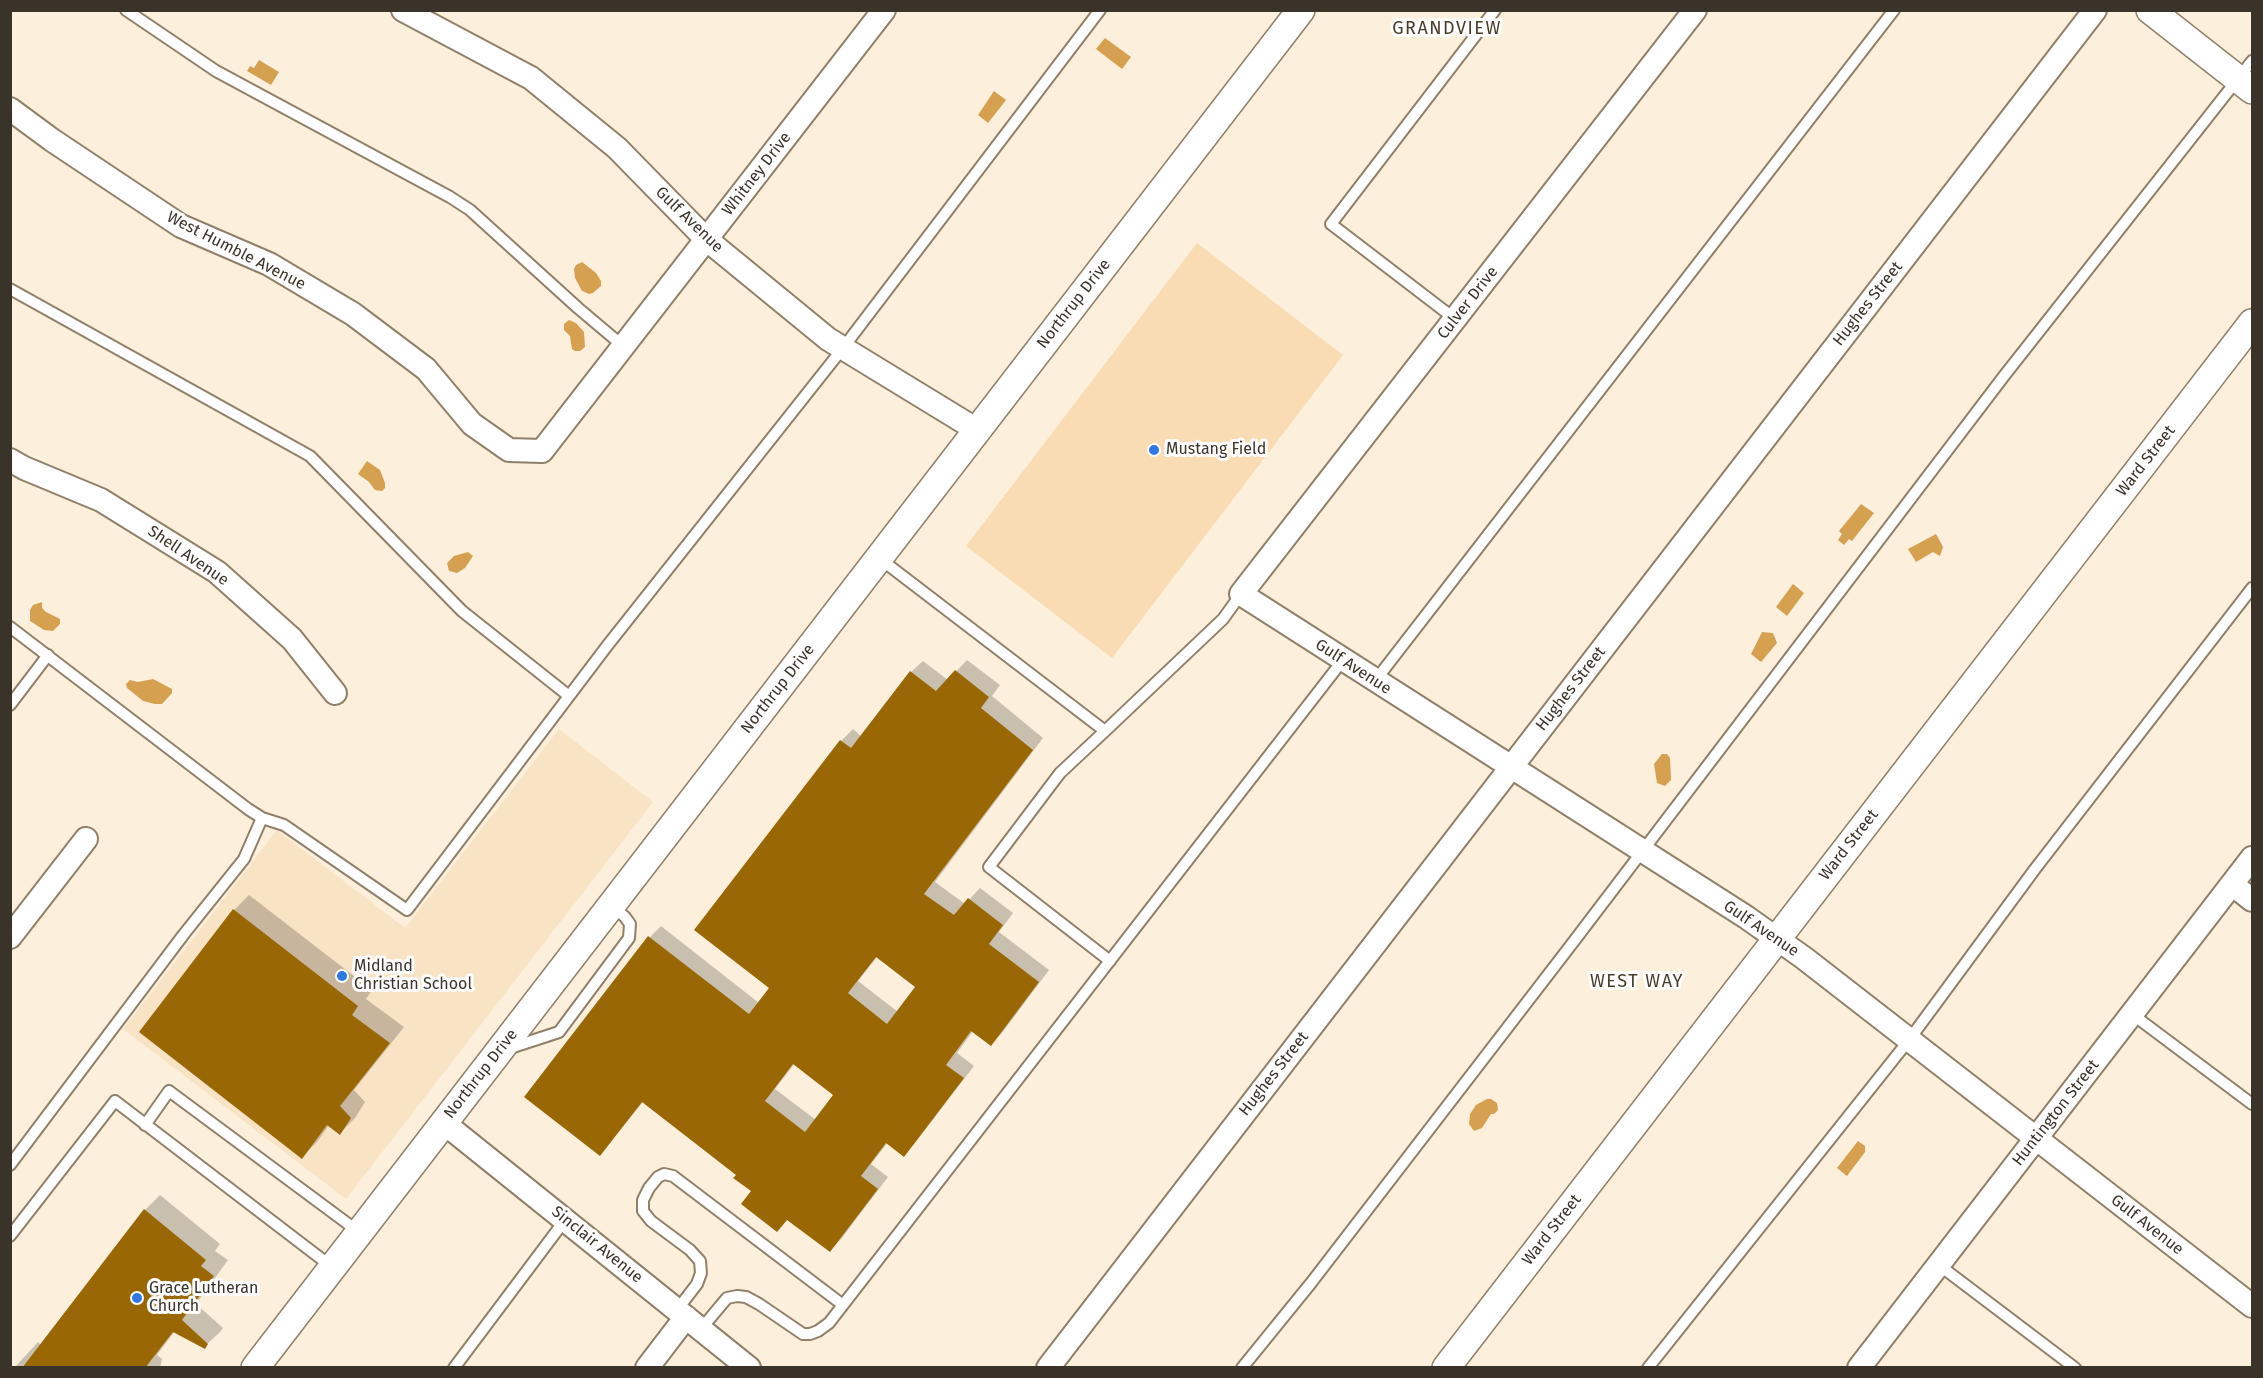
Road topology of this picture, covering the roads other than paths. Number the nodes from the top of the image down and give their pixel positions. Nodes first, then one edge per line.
1 (126, 10) edge
2 (403, 10) edge
3 (884, 10) edge
4 (1100, 10) edge
5 (1301, 10) edge
6 (1495, 10) edge
7 (1695, 10) edge
8 (1894, 10) edge
9 (2095, 10) edge
10 (2150, 10) edge
11 (2248, 76) edge
12 (10, 109) edge
13 (706, 239) junction
14 (10, 289) edge
15 (1455, 319) junction
16 (2253, 323) edge
17 (623, 346) junction
18 (843, 348) junction
19 (977, 430) junction
20 (542, 451) joint
21 (15, 471) edge
22 (879, 558) junction
23 (2253, 588) edge
24 (1241, 594) junction
25 (10, 627) edge
26 (48, 655) junction
27 (1343, 660) junction
28 (1375, 681) junction
29 (335, 693) dead end
30 (569, 696) junction
31 (10, 705) edge
32 (1105, 731) junction
33 (1510, 768) junction
34 (262, 818) junction
35 (86, 839) dead end
36 (1641, 852) junction
37 (2253, 858) edge
38 (2232, 884) junction
39 (2253, 900) edge
40 (611, 905) junction
41 (10, 937) edge
42 (1776, 940) junction
43 (1110, 961) junction
44 (2132, 1014) junction
45 (1909, 1040) junction
46 (498, 1052) junction
47 (2253, 1104) edge
48 (444, 1123) junction
49 (145, 1125) junction
50 (2036, 1139) junction
51 (10, 1166) edge
52 (566, 1220) junction
53 (359, 1232) junction
54 (10, 1236) edge
55 (1939, 1265) junction
56 (332, 1267) junction
57 (843, 1305) junction
58 (2253, 1306) edge
59 (688, 1319) junction
60 (255, 1368) edge
61 (454, 1368) edge
62 (647, 1368) edge
63 (749, 1368) edge
64 (1048, 1368) edge
65 (1242, 1368) edge
66 (1446, 1368) edge
67 (1648, 1368) edge
68 (1859, 1368) edge
69 (2075, 1368) edge

1 - 17 lane
2 - 13 street, Gulf Avenue
3 - 13 street, Whitney Drive
4 - 18 lane
5 - 19 street, Northrup Drive
6 - 15 lane
7 - 15 street, Culver Drive
8 - 28 lane
9 - 33 street, Hughes Street
10 - 11 street
11 - 36 lane
12 - 20 street, West Humble Avenue
13 - 17 street, Whitney Drive
13 - 18 street, Gulf Avenue
14 - 30 lane
15 - 24 street, Culver Drive
16 - 42 street, Ward Street
17 - 20 street, Whitney Drive
18 - 19 street, Gulf Avenue
18 - 30 lane
19 - 22 street, Northrup Drive
21 - 29 street, Shell Avenue
22 - 32 lane
22 - 40 street, Northrup Drive
23 - 45 lane
24 - 27 street, Gulf Avenue
24 - 32 lane
25 - 26 lane
26 - 31 lane
26 - 34 lane
27 - 28 street, Gulf Avenue
27 - 43 lane
28 - 33 street, Gulf Avenue
30 - 34 lane
32 - 43 lane
33 - 36 street, Gulf Avenue
33 - 64 street, Hughes Street
34 - 51 lane
35 - 41 street
36 - 42 street, Gulf Avenue
36 - 65 lane
37 - 38 street, Huntington Street
38 - 39 street
38 - 44 street, Huntington Street
40 - 46 street, Northrup Drive
40 - 46 lane
42 - 45 street, Gulf Avenue
42 - 66 street, Ward Street
43 - 57 lane
44 - 47 lane
44 - 50 street, Huntington Street
45 - 50 street, Gulf Avenue
45 - 67 lane
46 - 48 street, Northrup Drive
48 - 52 street, Sinclair Avenue
48 - 53 street, Northrup Drive
49 - 53 lane
49 - 54 lane
49 - 56 lane
50 - 55 street, Huntington Street
50 - 58 street, Gulf Avenue
52 - 59 street, Sinclair Avenue
52 - 61 lane
53 - 56 street, Northrup Drive
55 - 68 street, Huntington Street
55 - 69 lane
56 - 60 street, Northrup Drive
57 - 59 lane
57 - 59 lane
59 - 62 street
59 - 63 street, Sinclair Avenue

